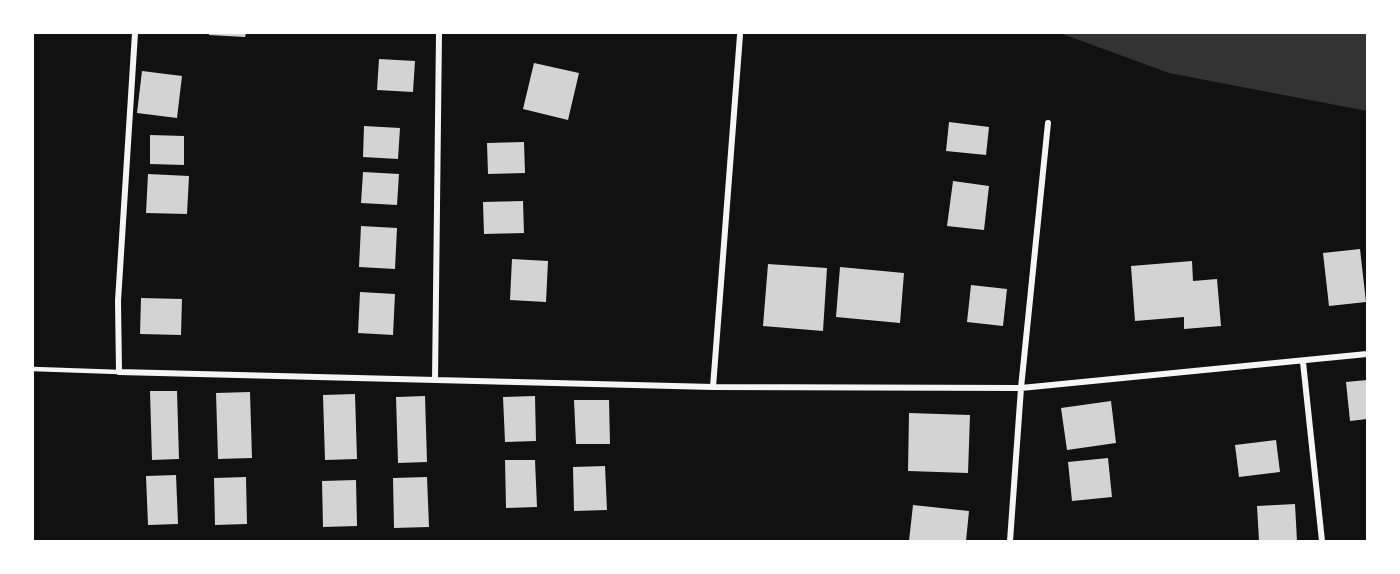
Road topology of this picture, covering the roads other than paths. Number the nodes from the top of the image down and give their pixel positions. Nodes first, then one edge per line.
1 (135, 33) edge
2 (439, 33) edge
3 (740, 35) dead end
4 (1048, 123) dead end
5 (1367, 354) edge
6 (1303, 362) junction
7 (33, 369) edge
8 (119, 372) junction
9 (435, 380) junction
10 (712, 387) junction
11 (1021, 388) junction
12 (1010, 541) edge
13 (1322, 541) edge

1 - 8 street
2 - 9 street
3 - 10 street
4 - 11 street
5 - 6 street
6 - 11 street
6 - 13 street
7 - 8 lane
8 - 9 street
9 - 10 street
10 - 11 street
11 - 12 street

